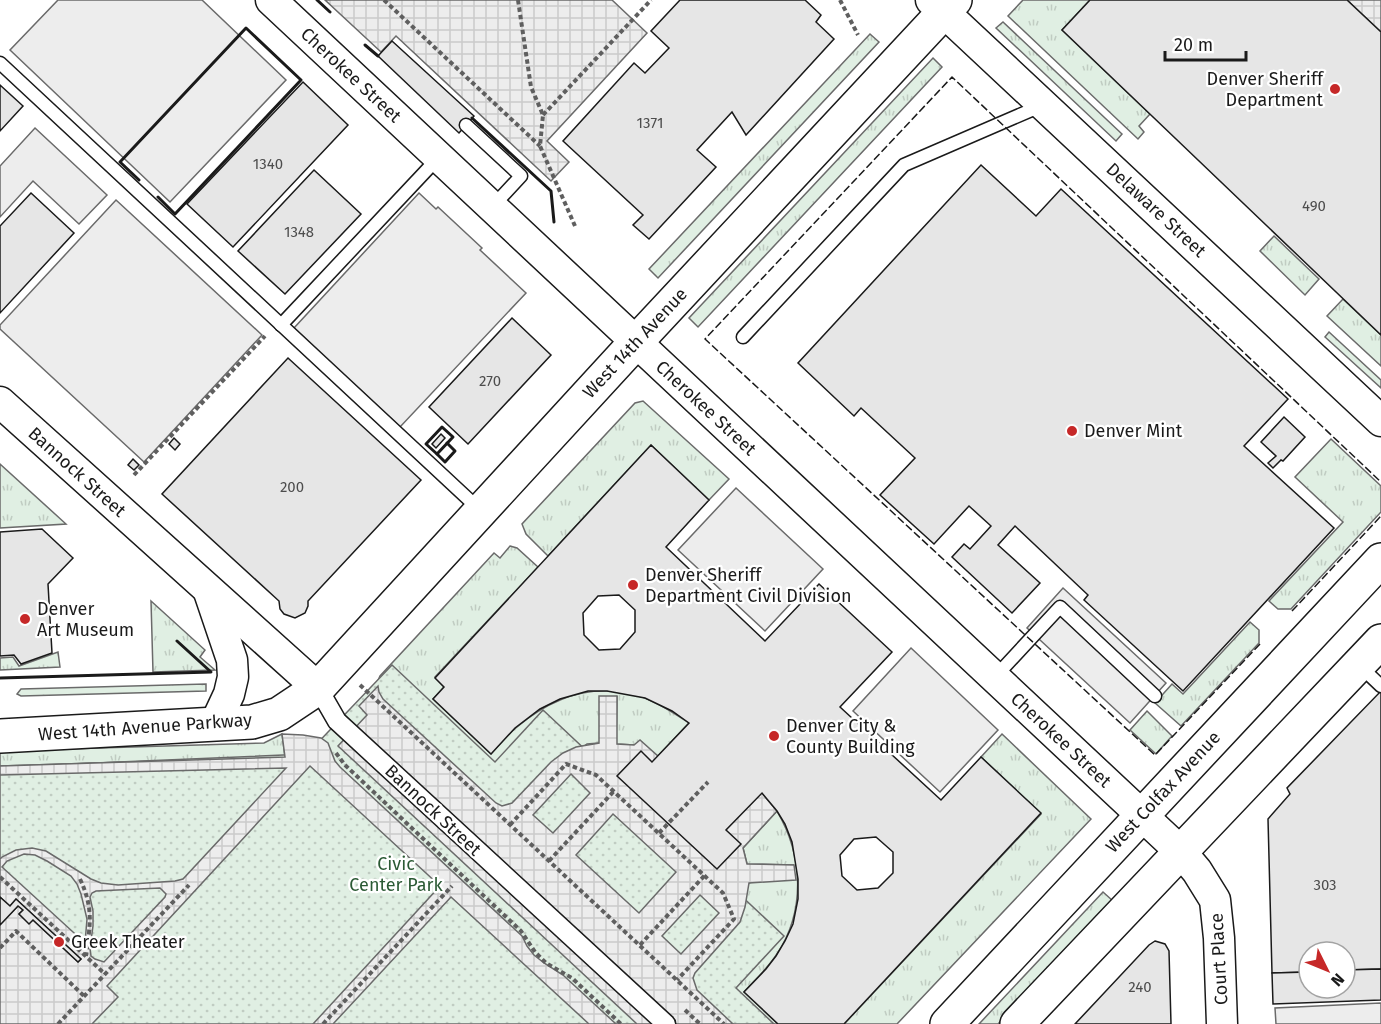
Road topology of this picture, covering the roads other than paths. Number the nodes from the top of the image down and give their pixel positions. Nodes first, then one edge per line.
1 (271, 0) edge
2 (943, 4) edge
3 (0, 63) edge
4 (1044, 105) junction
5 (466, 125) dead end
6 (439, 157) junction
7 (492, 207) junction
8 (280, 323) junction
9 (743, 337) dead end
10 (636, 342) junction
11 (0, 402) edge
12 (1381, 421) edge
13 (481, 510) junction
14 (1381, 560) edge
15 (208, 590) junction
16 (1374, 664) edge
17 (995, 677) junction
18 (318, 687) junction
19 (1155, 696) dead end
20 (215, 724) junction
21 (0, 736) edge
22 (1142, 815) junction
23 (1181, 852) junction
24 (666, 1024) edge
25 (947, 1024) edge
26 (1017, 1024) edge
27 (1222, 1024) edge

1 - 6 street, Cherokee Street
2 - 4 street, Delaware Street
2 - 10 main road, West 14th Avenue
3 - 8 lane
4 - 9 lane
4 - 12 street, Delaware Street
5 - 7 lane
6 - 7 street, Cherokee Street
6 - 8 lane
7 - 10 street, Cherokee Street
8 - 13 lane
10 - 13 main road, West 14th Avenue
10 - 17 street, Cherokee Street
11 - 15 street, Bannock Street
13 - 18 main road, West 14th Avenue
14 - 22 main road, West Colfax Avenue
15 - 18 street, Bannock Street
15 - 20 street, Bannock Street
16 - 23 main road
17 - 19 lane
17 - 22 street, Cherokee Street
18 - 20 main road, West 14th Avenue Parkway
18 - 24 street, Bannock Street
20 - 21 main road, West 14th Avenue Parkway
22 - 23 street, Court Place
22 - 25 main road, West Colfax Avenue
23 - 26 main road
23 - 27 street, Court Place

